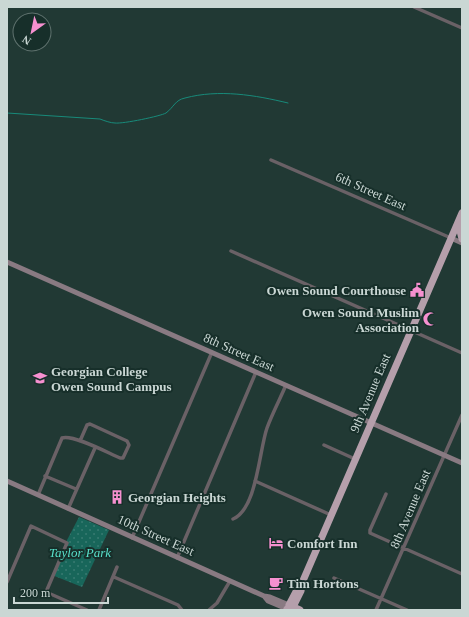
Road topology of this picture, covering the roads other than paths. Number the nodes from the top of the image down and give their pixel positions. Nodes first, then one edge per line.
1 (414, 7) edge
2 (462, 28) edge
3 (271, 160) dead end
4 (462, 213) edge
5 (462, 223) edge
6 (451, 238) junction
7 (462, 239) edge
8 (462, 243) edge
9 (231, 251) dead end
10 (7, 262) edge
11 (411, 330) junction
12 (212, 352) junction
13 (462, 353) edge
14 (256, 372) junction
15 (286, 385) junction
16 (462, 415) edge
17 (371, 422) junction
18 (80, 441) junction
19 (324, 445) dead end
20 (95, 448) junction
21 (444, 455) junction
22 (355, 459) junction
23 (462, 463) edge
24 (45, 476) junction
25 (7, 481) edge
26 (255, 481) junction
27 (76, 489) junction
28 (386, 494) dead end
29 (38, 495) junction
30 (68, 509) junction
31 (331, 515) junction
32 (233, 519) dead end
33 (132, 538) junction
34 (404, 548) junction
35 (176, 558) junction
36 (117, 567) dead end
37 (462, 574) edge
38 (114, 577) junction
39 (334, 578) dead end
40 (230, 581) junction
41 (7, 582) edge
42 (382, 598) junction
43 (291, 608) edge
44 (87, 610) edge
45 (99, 610) edge
46 (182, 610) edge
47 (209, 610) edge
48 (376, 610) edge
49 (407, 610) edge

1 - 2 street
3 - 6 street, 6th Street East
4 - 6 highway, 9th Avenue East
5 - 7 highway
6 - 8 street, 6th Street East
6 - 11 highway, 9th Avenue East
9 - 11 street
10 - 12 street, 8th Street East
11 - 13 street
11 - 17 highway, 9th Avenue East
12 - 14 street, 8th Street East
12 - 33 street
14 - 15 street, 8th Street East
14 - 35 street
15 - 17 street, 8th Street East
15 - 26 street
16 - 21 street, 8th Avenue East
17 - 21 street, 8th Street East
17 - 22 highway, 9th Avenue East
18 - 20 street
18 - 20 street
18 - 24 street
19 - 22 street
20 - 27 street
21 - 23 street, 8th Street East
21 - 34 street, 8th Avenue East
22 - 31 highway, 9th Avenue East
24 - 27 street
24 - 29 street
25 - 29 street, 10th Street East
26 - 31 street
26 - 32 street
27 - 30 street
28 - 34 street
29 - 30 street, 10th Street East
30 - 33 street, 10th Street East
31 - 43 highway, 9th Avenue East
33 - 35 street, 10th Street East
34 - 37 street
34 - 42 street, 8th Avenue East
35 - 40 street, 10th Street East
36 - 38 street
38 - 45 street
38 - 46 street
39 - 42 street
40 - 43 street, 10th Street East
40 - 47 street
41 - 44 street
42 - 48 street, 8th Avenue East
42 - 49 street

